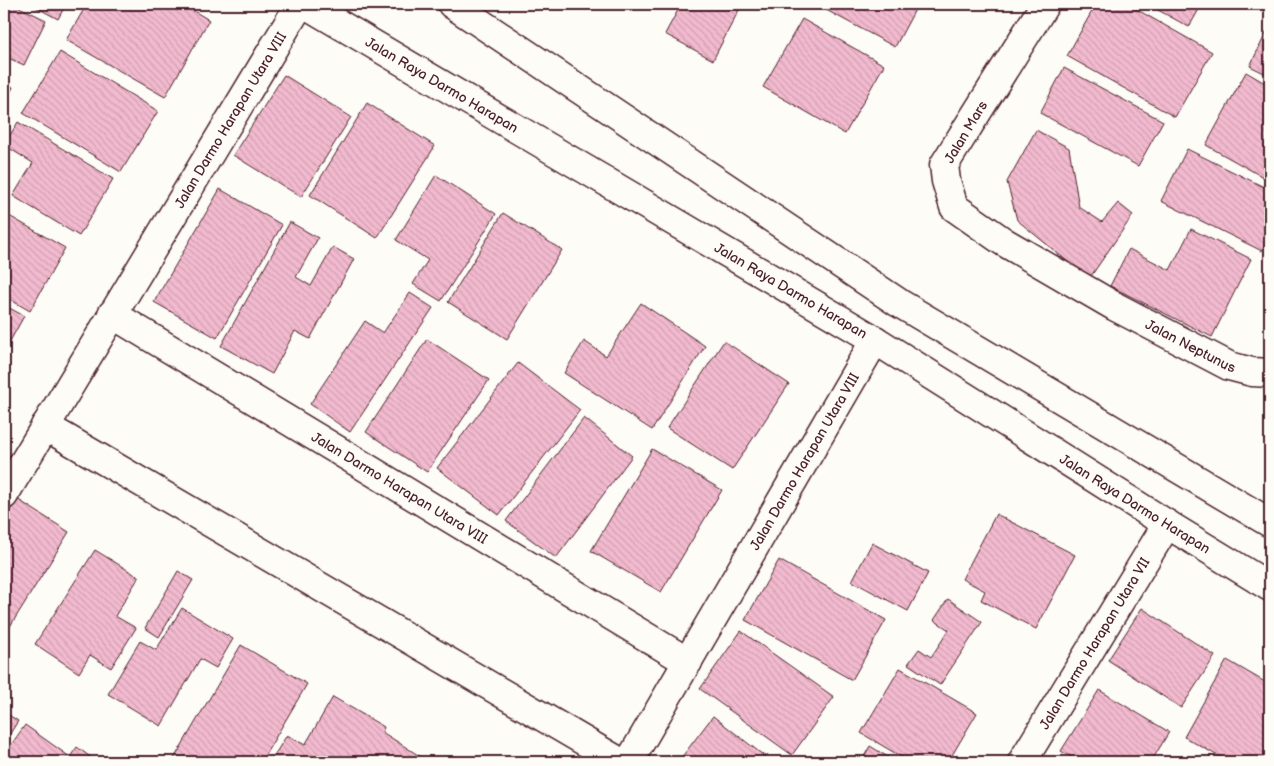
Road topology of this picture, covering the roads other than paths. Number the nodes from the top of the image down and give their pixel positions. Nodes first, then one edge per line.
1 (300, 4) edge
2 (305, 4) edge
3 (452, 4) edge
4 (1045, 4) edge
5 (1114, 306) joint
6 (112, 314) junction
7 (875, 340) junction
8 (1270, 373) edge
9 (45, 426) junction
10 (4, 495) edge
11 (1270, 523) edge
12 (1167, 524) junction
13 (1270, 587) edge
14 (688, 662) junction
15 (620, 762) edge
16 (629, 762) edge
17 (1022, 762) edge

1 - 6 street, Jalan Darmo Harapan Utara VIII
2 - 7 street, Jalan Raya Darmo Harapan
3 - 11 street
4 - 5 street, Jalan Mars
5 - 8 street, Jalan Neptunus
6 - 9 street, Jalan Darmo Harapan Utara VIII
6 - 14 street, Jalan Darmo Harapan Utara VIII
7 - 12 street, Jalan Raya Darmo Harapan
7 - 14 street, Jalan Darmo Harapan Utara VIII
9 - 10 street, Jalan Darmo Harapan Utara VIII
9 - 15 street
12 - 13 street, Jalan Raya Darmo Harapan
12 - 17 street, Jalan Darmo Harapan Utara VII
14 - 16 street, Jalan Darmo Harapan Utara VIII

